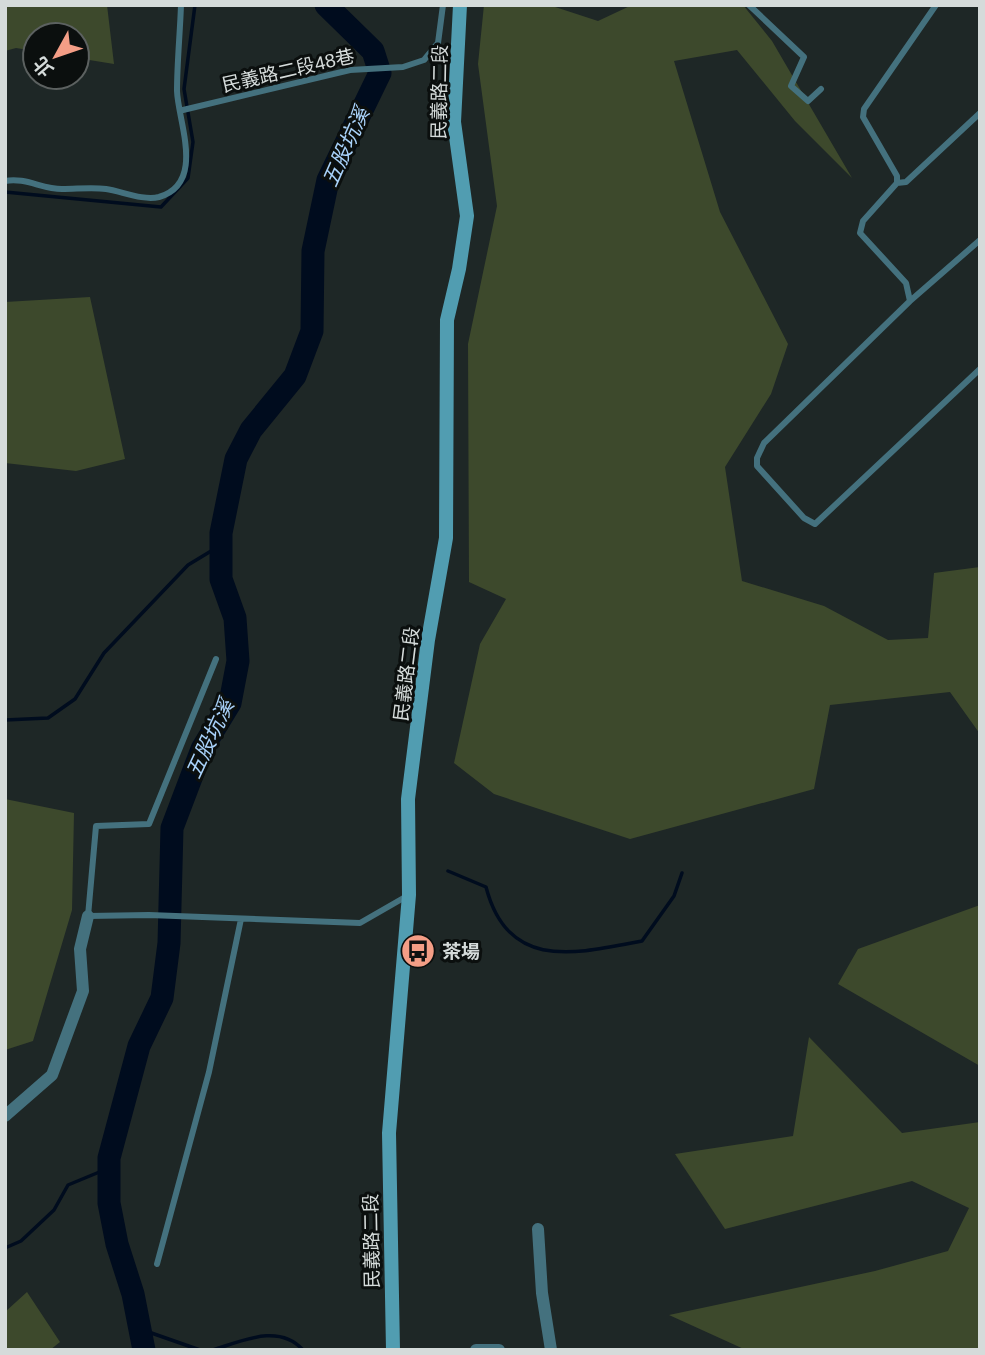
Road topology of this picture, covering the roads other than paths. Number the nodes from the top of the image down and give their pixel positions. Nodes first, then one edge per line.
1 (181, 5) edge
2 (443, 5) edge
3 (460, 5) edge
4 (749, 5) edge
5 (936, 5) edge
6 (821, 89) dead end
7 (183, 110) junction
8 (980, 113) edge
9 (5, 181) edge
10 (897, 183) junction
11 (980, 240) edge
12 (910, 301) junction
13 (980, 369) edge
14 (216, 659) dead end
15 (409, 895) junction
16 (88, 916) junction
17 (241, 919) junction
18 (5, 1116) edge
19 (538, 1229) dead end
20 (157, 1264) dead end
21 (393, 1350) edge
22 (477, 1350) edge
23 (499, 1350) edge
24 (551, 1350) edge

1 - 7 lane
2 - 7 lane, 民義路二段48巷
3 - 15 main road, 民義路二段
4 - 6 lane
5 - 10 lane
7 - 9 lane
8 - 10 lane
10 - 12 lane
11 - 12 lane
12 - 13 lane
14 - 16 lane
15 - 17 lane
15 - 21 main road, 民義路二段
16 - 17 lane
16 - 18 street
17 - 20 lane
19 - 24 street
22 - 23 street

